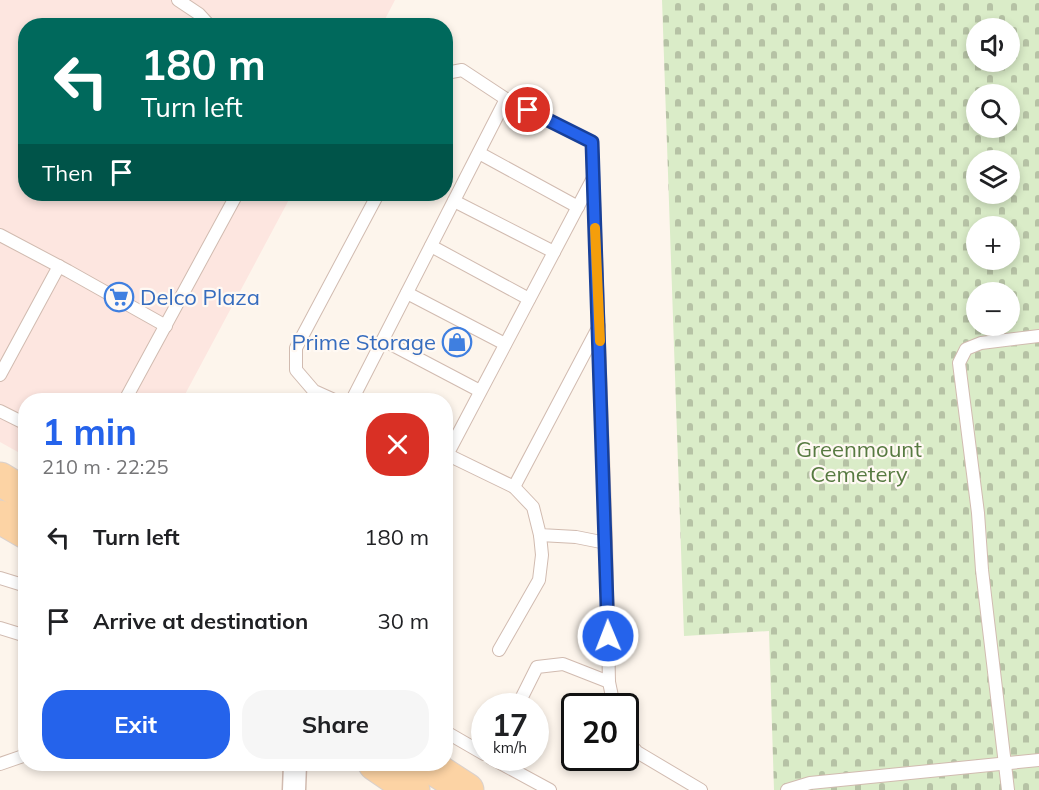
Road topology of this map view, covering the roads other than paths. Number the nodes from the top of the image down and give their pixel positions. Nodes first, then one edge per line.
1 (178, 0) edge
2 (202, 18) edge
3 (453, 71) edge
4 (506, 99) junction
5 (479, 153) junction
6 (594, 178) junction
7 (233, 201) edge
8 (374, 201) edge
9 (454, 201) junction
10 (578, 207) junction
11 (0, 235) edge
12 (431, 246) junction
13 (554, 252) junction
14 (59, 266) junction
15 (407, 293) junction
16 (529, 299) junction
17 (166, 326) junction
18 (599, 326) junction
19 (1039, 336) edge
20 (383, 340) junction
21 (505, 344) junction
22 (0, 375) edge
23 (480, 391) junction
24 (129, 393) edge
25 (318, 393) edge
26 (356, 393) edge
27 (0, 411) edge
28 (18, 420) edge
29 (453, 441) edge
30 (453, 457) edge
31 (0, 479) edge
32 (514, 487) junction
33 (18, 490) edge
34 (0, 517) edge
35 (18, 527) edge
36 (540, 535) junction
37 (606, 543) junction
38 (0, 578) edge
39 (18, 584) edge
40 (0, 628) edge
41 (18, 634) edge
42 (500, 650) dead end
43 (609, 682) junction
44 (524, 693) edge
45 (611, 693) edge
46 (453, 736) edge
47 (471, 746) edge
48 (639, 753) edge
49 (18, 757) edge
50 (1039, 760) edge
51 (1005, 763) junction
52 (0, 764) edge
53 (295, 771) edge
54 (385, 771) edge
55 (438, 771) edge
56 (515, 771) edge
57 (294, 790) edge
58 (413, 790) edge
59 (467, 790) edge
60 (550, 790) edge
61 (701, 790) edge
62 (787, 790) edge
63 (1008, 790) edge

1 - 2 lane
3 - 4 lane
4 - 5 lane
4 - 6 lane
5 - 9 lane
5 - 10 lane
6 - 10 lane
6 - 18 lane
7 - 17 lane
8 - 25 lane
9 - 12 lane
9 - 13 lane
10 - 13 lane
11 - 14 lane
12 - 15 lane
12 - 16 lane
13 - 16 lane
14 - 17 lane
14 - 22 lane
15 - 20 lane
15 - 21 lane
16 - 21 lane
17 - 24 lane
18 - 32 lane
18 - 37 lane
19 - 51 lane
20 - 23 lane
20 - 26 lane
21 - 23 lane
23 - 29 lane
27 - 28 lane
30 - 32 lane
31 - 33 main road
32 - 36 lane
34 - 35 main road
36 - 37 lane
36 - 42 lane
37 - 43 lane
38 - 39 lane
40 - 41 lane
43 - 44 lane
43 - 45 lane
46 - 47 lane
48 - 61 lane
49 - 52 lane
50 - 51 lane
51 - 62 lane
51 - 63 lane
53 - 57 street
54 - 58 main road
55 - 59 main road
56 - 60 lane

